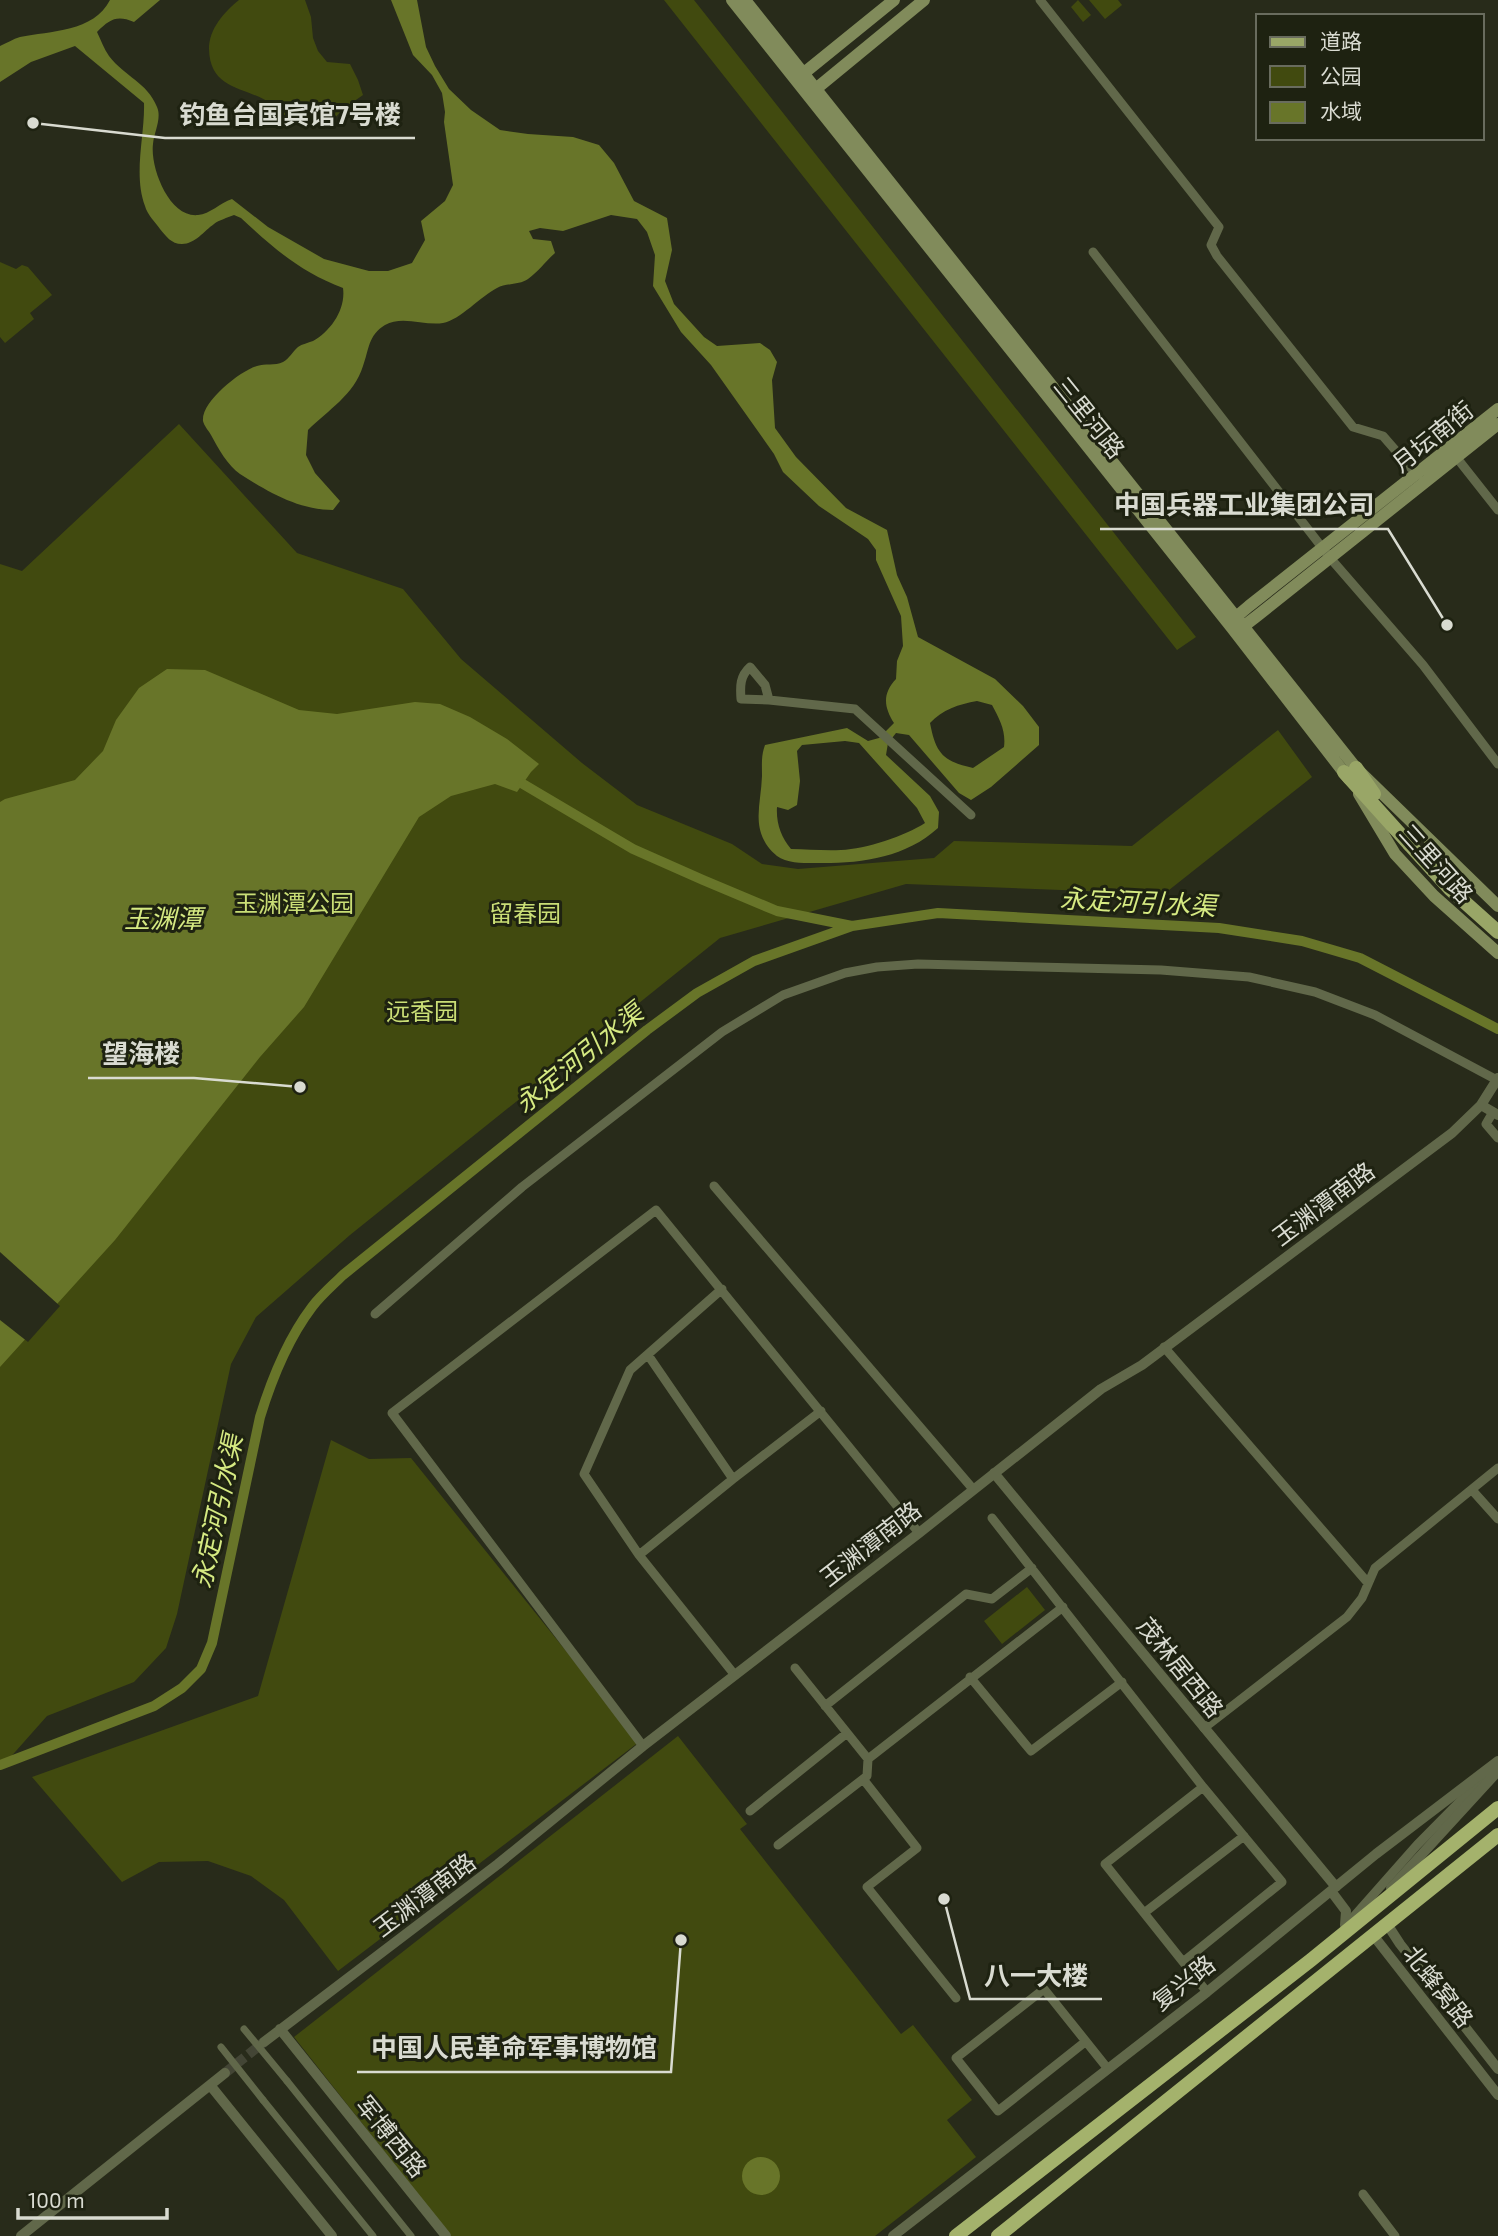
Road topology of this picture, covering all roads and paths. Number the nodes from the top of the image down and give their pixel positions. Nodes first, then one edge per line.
1 (732, 0) edge
2 (745, 0) edge
3 (894, 0) edge
4 (924, 0) edge
5 (1040, 0) edge
6 (804, 73) junction
7 (811, 89) junction
8 (1093, 252) dead end
9 (1498, 410) edge
10 (1498, 424) edge
11 (1453, 454) junction
12 (1417, 475) junction
13 (1498, 510) edge
14 (1327, 554) junction
15 (1237, 624) junction
16 (769, 700) dead end
17 (1498, 764) edge
18 (1350, 770) junction
19 (971, 815) dead end
20 (1498, 906) edge
21 (1498, 932) edge
22 (1498, 953) edge
23 (1498, 1079) edge
24 (1481, 1105) junction
25 (1496, 1113) edge
26 (1498, 1138) edge
27 (714, 1186) dead end
28 (722, 1289) junction
29 (374, 1314) dead end
30 (1164, 1347) junction
31 (648, 1355) junction
32 (821, 1411) junction
33 (1498, 1468) edge
34 (994, 1473) junction
35 (733, 1479) junction
36 (973, 1489) junction
37 (1472, 1490) junction
38 (992, 1518) dead end
39 (1498, 1519) edge
40 (919, 1533) junction
41 (639, 1555) junction
42 (1032, 1568) junction
43 (1368, 1583) junction
44 (1063, 1607) junction
45 (795, 1668) dead end
46 (734, 1674) junction
47 (970, 1677) junction
48 (1122, 1682) junction
49 (825, 1706) junction
50 (1204, 1728) junction
51 (847, 1733) junction
52 (643, 1746) junction
53 (868, 1759) junction
54 (1498, 1761) edge
55 (1498, 1771) edge
56 (863, 1779) junction
57 (1203, 1787) junction
58 (1498, 1808) edge
59 (750, 1811) dead end
60 (1244, 1836) junction
61 (1497, 1836) edge
62 (778, 1844) dead end
63 (1333, 1889) junction
64 (1144, 1913) junction
65 (1367, 1914) junction
66 (1387, 1924) junction
67 (1345, 1925) junction
68 (1373, 1936) junction
69 (1400, 1944) junction
70 (1387, 1954) junction
71 (1311, 1959) junction
72 (1182, 1962) junction
73 (1207, 1992) junction
74 (956, 1998) dead end
75 (244, 2029) dead end
76 (280, 2029) junction
77 (264, 2042) tunnel mouth
78 (1085, 2042) junction
79 (221, 2047) dead end
80 (1108, 2069) junction
81 (1498, 2069) edge
82 (225, 2073) tunnel mouth
83 (210, 2085) junction
84 (1498, 2095) edge
85 (1363, 2194) dead end
86 (21, 2236) edge
87 (332, 2236) edge
88 (373, 2236) edge
89 (411, 2236) edge
90 (446, 2236) edge
91 (893, 2236) edge
92 (956, 2236) edge
93 (998, 2236) edge
94 (1395, 2236) edge

1 - 7 main road, 三里河路
2 - 6 main road, 三里河路
3 - 6 main road
4 - 7 main road
5 - 12 street
6 - 7 main road, 三里河路
7 - 15 main road, 三里河路
8 - 14 street
9 - 11 main road, 月坛南街
10 - 11 main road, 月坛南街
11 - 12 main road, 月坛南街
11 - 13 street
11 - 14 main road, 月坛南街
12 - 14 main road, 月坛南街
14 - 15 main road, 月坛南街
14 - 17 street
15 - 18 main road, 三里河路
16 - 19 street
18 - 20 main road, 三里河路
18 - 21 main road, bridge
18 - 22 main road, 三里河路
23 - 24 street, 玉渊潭南路
23 - 29 street
24 - 25 street
24 - 30 street, 玉渊潭南路
25 - 26 street
27 - 36 street
28 - 31 street
28 - 32 street
28 - 52 street
30 - 34 street, 玉渊潭南路
30 - 43 street
31 - 35 street
31 - 41 street
32 - 35 street
32 - 40 street
33 - 37 street
34 - 36 street, 玉渊潭南路
34 - 50 street, 茂林居西路
35 - 41 street
36 - 40 street, 玉渊潭南路
37 - 39 street
37 - 43 street
38 - 42 street
40 - 46 street, 玉渊潭南路
41 - 46 street
42 - 44 street
42 - 49 street
43 - 50 street
44 - 47 street
44 - 48 street
45 - 49 street
46 - 52 street, 玉渊潭南路
47 - 48 street
47 - 53 street
48 - 57 street
49 - 51 street
50 - 63 street, 茂林居西路
51 - 53 street
51 - 59 street
52 - 76 street, 玉渊潭南路
53 - 56 street
54 - 63 street, 复兴路
54 - 67 street
55 - 65 street
56 - 62 street
56 - 74 street
57 - 60 street
57 - 64 street
58 - 65 highway
60 - 64 street
60 - 72 street
61 - 66 highway
63 - 67 street, 茂林居西路
63 - 73 street, 复兴路
64 - 72 street
65 - 71 highway
66 - 68 highway
66 - 69 street, 北蜂窝路
67 - 71 street
68 - 70 street, 北蜂窝路
68 - 93 highway
69 - 70 street
69 - 81 street, 北蜂窝路
70 - 84 street, 北蜂窝路
71 - 92 highway
72 - 73 street
73 - 80 street, 复兴路
75 - 89 street, bridge
76 - 77 street, 玉渊潭南路
76 - 90 street, 军博西路
78 - 78 street
78 - 80 street
79 - 88 street, bridge
80 - 91 street, 复兴路
82 - 83 street
83 - 86 street
83 - 87 street
85 - 94 street

